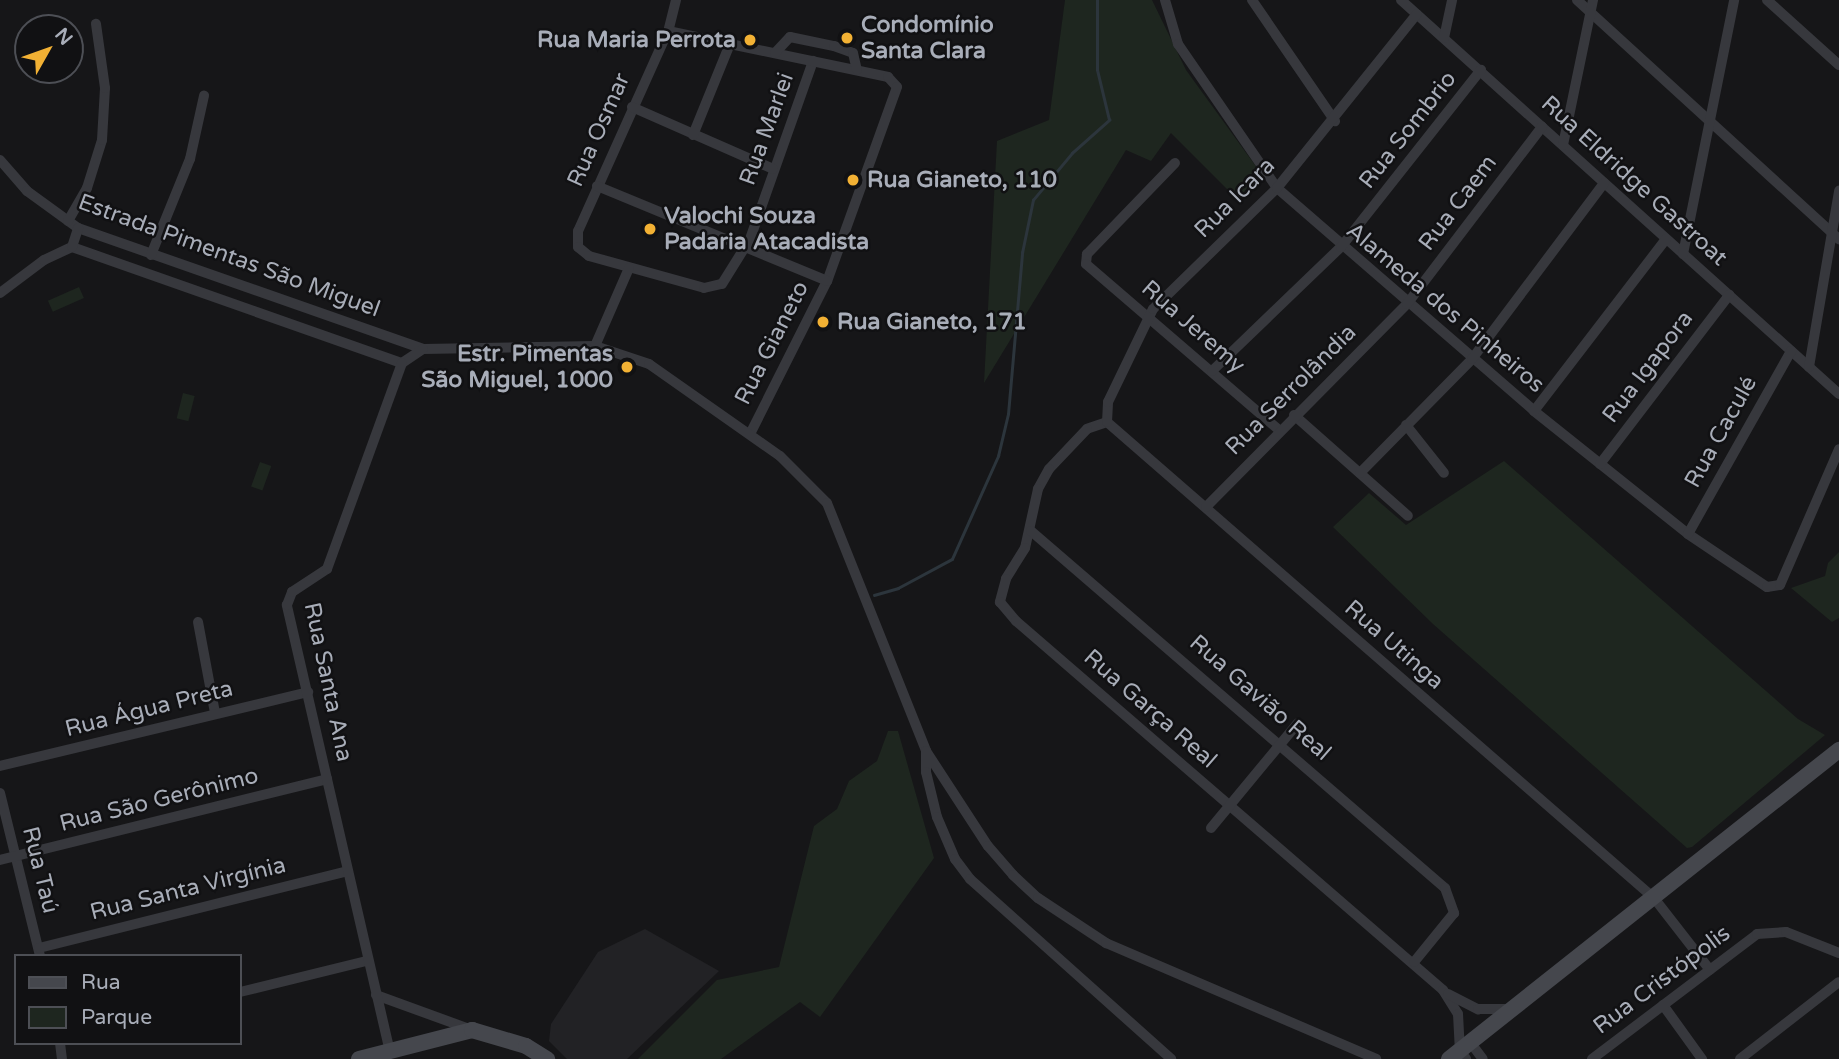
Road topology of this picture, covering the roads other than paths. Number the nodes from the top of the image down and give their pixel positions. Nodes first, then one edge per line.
1 (676, 0) edge
2 (1165, 0) edge
3 (1252, 0) edge
4 (1401, 0) edge
5 (1452, 0) edge
6 (1577, 0) edge
7 (1593, 0) edge
8 (1734, 0) edge
9 (1767, 0) edge
10 (1591, 12) junction
11 (1417, 14) junction
12 (96, 24) dead end
13 (668, 31) junction
14 (1444, 38) junction
15 (730, 44) junction
16 (775, 53) junction
17 (813, 61) junction
18 (1839, 65) edge
19 (858, 70) junction
20 (1481, 71) junction
21 (204, 96) dead end
22 (632, 107) junction
23 (1710, 120) junction
24 (1335, 121) junction
25 (1542, 127) junction
26 (693, 135) junction
27 (1563, 145) junction
28 (0, 160) edge
29 (1175, 163) dead end
30 (773, 169) junction
31 (1604, 183) junction
32 (597, 186) junction
33 (1278, 188) junction
34 (1839, 191) edge
35 (73, 224) junction
36 (1835, 235) edge
37 (1665, 239) junction
38 (72, 247) junction
39 (1341, 247) junction
40 (745, 250) junction
41 (1683, 254) junction
42 (150, 255) junction
43 (629, 268) junction
44 (827, 281) junction
45 (0, 293) edge
46 (1729, 295) junction
47 (1407, 304) junction
48 (1149, 316) junction
49 (596, 346) junction
50 (423, 349) junction
51 (1791, 351) junction
52 (1472, 359) junction
53 (402, 363) junction
54 (1809, 367) junction
55 (1212, 371) junction
56 (1839, 394) edge
57 (1534, 411) junction
58 (1294, 415) junction
59 (1107, 422) junction
60 (1406, 425) junction
61 (1279, 430) junction
62 (750, 434) junction
63 (1839, 449) edge
64 (1600, 464) junction
65 (1360, 473) junction
66 (1444, 473) dead end
67 (1206, 507) junction
68 (1408, 516) dead end
69 (1031, 531) junction
70 (1688, 534) junction
71 (198, 622) dead end
72 (308, 692) junction
73 (215, 713) junction
74 (1298, 723) dead end
75 (1839, 738) edge
76 (1282, 744) junction
77 (1839, 750) edge
78 (926, 751) junction
79 (0, 766) edge
80 (327, 779) junction
81 (0, 793) edge
82 (1229, 805) junction
83 (1211, 828) dead end
84 (14, 857) junction
85 (0, 860) edge
86 (347, 872) junction
87 (1652, 896) junction
88 (40, 952) edge
89 (1839, 953) edge
90 (366, 961) junction
91 (1414, 962) junction
92 (1710, 970) junction
93 (1839, 982) edge
94 (1443, 990) junction
95 (242, 992) edge
96 (376, 995) junction
97 (1663, 1005) junction
98 (1512, 1009) junction
99 (472, 1030) junction
100 (390, 1052) junction
101 (530, 1052) edge
102 (1461, 1053) edge
103 (359, 1059) edge
104 (547, 1059) edge
105 (1171, 1059) edge
106 (1376, 1059) edge
107 (1483, 1059) edge
108 (1592, 1059) edge
109 (1702, 1059) edge
110 (1740, 1059) edge

1 - 13 street, Rua Osmar
2 - 33 street, Alameda dos Pinheiros
3 - 24 street
4 - 11 street, Rua Eldridge Gastroat
5 - 14 street
6 - 10 street
7 - 10 street
8 - 23 street
9 - 18 street
10 - 23 street
10 - 27 street
11 - 14 street, Rua Eldridge Gastroat
11 - 24 street, Rua Icara
12 - 35 street
13 - 15 street
13 - 22 street, Rua Osmar
14 - 20 street, Rua Eldridge Gastroat
15 - 16 street
15 - 26 street
16 - 17 street
16 - 19 street
17 - 19 street
17 - 30 street, Rua Marlei
19 - 44 street, Rua Gianeto
20 - 25 street, Rua Eldridge Gastroat
20 - 39 street, Rua Sombrio
21 - 42 street
22 - 26 street
22 - 32 street, Rua Osmar
23 - 36 street
23 - 41 street
24 - 33 street, Rua Icara
25 - 27 street, Rua Eldridge Gastroat
25 - 47 street, Rua Caem
26 - 30 street
27 - 31 street, Rua Eldridge Gastroat
28 - 35 street, Estrada Pimentas São Miguel
29 - 48 street, Rua Jeremy
30 - 40 street, Rua Marlei
31 - 37 street, Rua Eldridge Gastroat
31 - 52 street
32 - 40 street
32 - 43 street, Rua Osmar
33 - 39 street, Alameda dos Pinheiros
33 - 48 street, Rua Icara
34 - 36 street
35 - 38 street
35 - 42 street, Estrada Pimentas São Miguel
36 - 54 street
37 - 41 street, Rua Eldridge Gastroat
37 - 57 street
38 - 45 street
38 - 53 street, Estrada Pimentas São Miguel
39 - 47 street, Alameda dos Pinheiros
39 - 55 street, Rua Sombrio
40 - 43 street, Rua Marlei
40 - 44 street
41 - 46 street, Rua Eldridge Gastroat
42 - 50 street, Estrada Pimentas São Miguel
43 - 49 street
44 - 62 street, Rua Gianeto
46 - 51 street, Rua Eldridge Gastroat
46 - 64 street, Rua Igapora
47 - 52 street, Alameda dos Pinheiros
47 - 58 street, Rua Serrolândia
48 - 55 street, Rua Jeremy
48 - 59 street, Rua Icara
49 - 50 street, Estrada Pimentas São Miguel
49 - 62 street, Estrada Pimentas São Miguel
50 - 53 street
51 - 54 street, Rua Eldridge Gastroat
51 - 70 street, Rua Caculé
52 - 57 street, Alameda dos Pinheiros
52 - 60 street
53 - 72 street, Rua Santa Ana
54 - 56 street, Rua Eldridge Gastroat
55 - 61 street, Rua Jeremy
57 - 64 street, Alameda dos Pinheiros
58 - 61 street, Rua Serrolândia
58 - 65 street
59 - 67 street, Rua Utinga
59 - 69 street, Rua Garça Real
60 - 65 street
60 - 66 street
61 - 67 street, Rua Serrolândia
62 - 78 street, Estrada Pimentas São Miguel
63 - 70 street, Alameda dos Pinheiros
64 - 70 street, Alameda dos Pinheiros
65 - 68 street
67 - 87 street, Rua Utinga
69 - 76 street, Rua Gavião Real
69 - 82 street, Rua Garça Real
71 - 73 street
72 - 73 street, Rua Água Preta
72 - 80 street, Rua Santa Ana
73 - 79 street, Rua Água Preta
74 - 76 street
75 - 87 street
76 - 82 street
76 - 91 street, Rua Gavião Real
77 - 87 street
78 - 105 street
78 - 106 street
80 - 84 street, Rua São Gerônimo
80 - 86 street, Rua Santa Ana
81 - 84 street, Rua Taú
82 - 83 street
82 - 91 street, Rua Garça Real
84 - 85 street, Rua São Gerônimo
84 - 88 street, Rua Taú
86 - 88 street, Rua Santa Virgínia
86 - 90 street, Rua Santa Ana
87 - 92 street, Rua Utinga
87 - 98 street
89 - 92 street, Rua Cristópolis
90 - 95 street
90 - 96 street, Rua Santa Ana
91 - 94 street, Rua Garça Real
92 - 97 street, Rua Cristópolis
93 - 110 street
94 - 98 street
94 - 102 street
96 - 99 street
96 - 100 street, Rua Santa Ana
97 - 108 street, Rua Cristópolis
97 - 109 street
98 - 102 street
99 - 100 street
99 - 101 street
100 - 103 street
101 - 104 street
102 - 107 street

